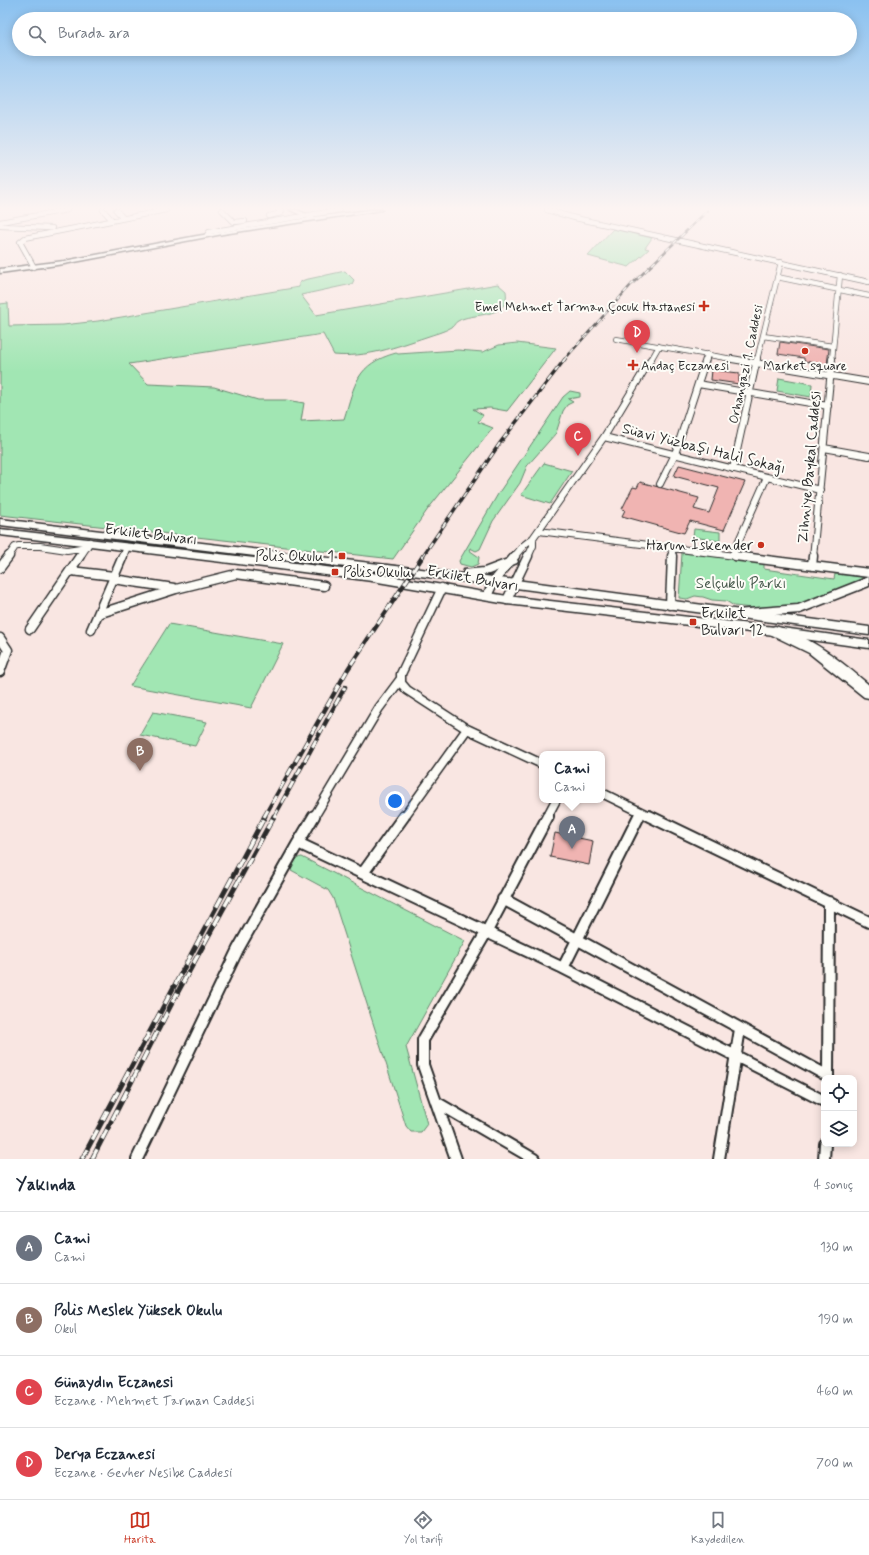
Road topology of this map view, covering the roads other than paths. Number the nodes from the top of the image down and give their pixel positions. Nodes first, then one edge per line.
1 (32, 264) edge
2 (50, 264) edge
3 (780, 264) edge
4 (790, 264) edge
5 (34, 267) junction
6 (0, 271) edge
7 (840, 275) junction
8 (777, 277) junction
9 (869, 282) edge
10 (839, 290) junction
11 (869, 296) edge
12 (763, 336) junction
13 (616, 339) dead end
14 (658, 346) junction
15 (833, 346) junction
16 (708, 354) junction
17 (756, 364) junction
18 (830, 376) junction
19 (869, 382) edge
20 (698, 384) junction
21 (751, 393) junction
22 (828, 406) junction
23 (604, 437) junction
24 (824, 448) junction
25 (675, 454) junction
26 (869, 456) edge
27 (733, 469) junction
28 (767, 477) junction
29 (660, 484) dead end
30 (820, 490) junction
31 (0, 522) edge
32 (539, 530) junction
33 (0, 532) edge
34 (533, 538) junction
35 (88, 545) junction
36 (127, 547) junction
37 (672, 548) junction
38 (732, 556) junction
39 (513, 561) junction
40 (812, 566) junction
41 (0, 568) edge
42 (71, 571) junction
43 (869, 573) edge
44 (457, 576) junction
45 (113, 578) junction
46 (494, 581) junction
47 (869, 581) edge
48 (515, 584) junction
49 (324, 586) dead end
50 (442, 588) junction
51 (176, 589) junction
52 (487, 596) junction
53 (507, 600) junction
54 (670, 604) junction
55 (98, 614) junction
56 (736, 614) junction
57 (30, 629) dead end
58 (91, 630) dead end
59 (775, 631) junction
60 (869, 631) edge
61 (0, 638) edge
62 (869, 644) edge
63 (0, 672) edge
64 (400, 680) junction
65 (869, 694) edge
66 (467, 728) junction
67 (539, 763) edge
68 (605, 794) edge
69 (554, 803) edge
70 (641, 812) junction
71 (298, 843) junction
72 (363, 874) junction
73 (503, 899) junction
74 (829, 902) junction
75 (869, 922) edge
76 (487, 931) junction
77 (577, 940) junction
78 (563, 968) junction
79 (740, 1029) junction
80 (736, 1056) junction
81 (824, 1075) edge
82 (828, 1075) edge
83 (821, 1099) edge
84 (436, 1102) junction
85 (825, 1147) edge
86 (137, 1159) edge
87 (456, 1159) edge
88 (534, 1159) edge
89 (719, 1159) edge
90 (824, 1159) edge

1 - 5 street
2 - 5 street
3 - 8 street, Orhangazi 1. Caddesi
4 - 7 street
5 - 6 street
7 - 9 street
7 - 10 street, Zihniye Baykal Caddesi
8 - 10 street
8 - 12 street, Orhangazi 1. Caddesi
10 - 11 street
10 - 15 street, Zihniye Baykal Caddesi
12 - 15 street
12 - 17 street, Orhangazi 1. Caddesi
13 - 14 street
14 - 16 street
14 - 23 street
15 - 18 street, Zihniye Baykal Caddesi
16 - 17 street
16 - 20 street
17 - 18 street
17 - 21 street, Orhangazi 1. Caddesi
18 - 19 street
18 - 22 street, Zihniye Baykal Caddesi
20 - 21 street
20 - 25 street
21 - 22 street
21 - 27 street, Orhangazi 1. Caddesi
22 - 24 street, Zihniye Baykal Caddesi
23 - 25 street, Süavi Yüzbaşı Halil Sokağı
23 - 32 street
24 - 26 street
24 - 30 street, Zihniye Baykal Caddesi
25 - 27 street, Süavi Yüzbaşı Halil Sokağı
25 - 29 street
27 - 28 street, Süavi Yüzbaşı Halil Sokağı
28 - 30 street, Süavi Yüzbaşı Halil Sokağı
28 - 38 street
30 - 40 street, Zihniye Baykal Caddesi
31 - 44 main road, Erkilet Bulvarı
32 - 34 street
32 - 37 street
33 - 35 main road, Erkilet Bulvarı
34 - 39 street
34 - 48 street
35 - 36 main road, Erkilet Bulvarı
35 - 41 street
35 - 42 street
36 - 45 street
36 - 50 main road, Erkilet Bulvarı
37 - 38 street
37 - 54 street
38 - 40 street
39 - 44 main road
39 - 46 street
40 - 43 street
42 - 45 street
42 - 57 street
44 - 46 main road, Erkilet Bulvarı
45 - 51 street
45 - 55 street
46 - 48 main road, Erkilet Bulvarı
46 - 52 street
47 - 56 highway
48 - 53 street
48 - 54 main road, Erkilet Bulvarı
49 - 51 street
50 - 52 main road, Erkilet Bulvarı
50 - 64 street
51 - 55 street
52 - 53 main road, Erkilet Bulvarı
53 - 59 main road, Erkilet Bulvarı
54 - 56 main road, Erkilet Bulvarı
55 - 58 street
56 - 60 main road, Erkilet Bulvarı
59 - 62 main road, Erkilet Bulvarı
59 - 65 highway
61 - 63 street
64 - 66 street
64 - 71 street
66 - 67 street
66 - 72 street
68 - 70 street
69 - 73 street
70 - 74 street
70 - 77 street
71 - 72 street
71 - 86 street
72 - 76 street
73 - 76 street
73 - 77 street
74 - 75 street
74 - 82 street
76 - 78 street
76 - 84 street
77 - 78 street
77 - 79 street
78 - 80 street
79 - 80 street
79 - 81 street
80 - 83 street
80 - 89 street
84 - 87 street
84 - 88 street
85 - 90 street

